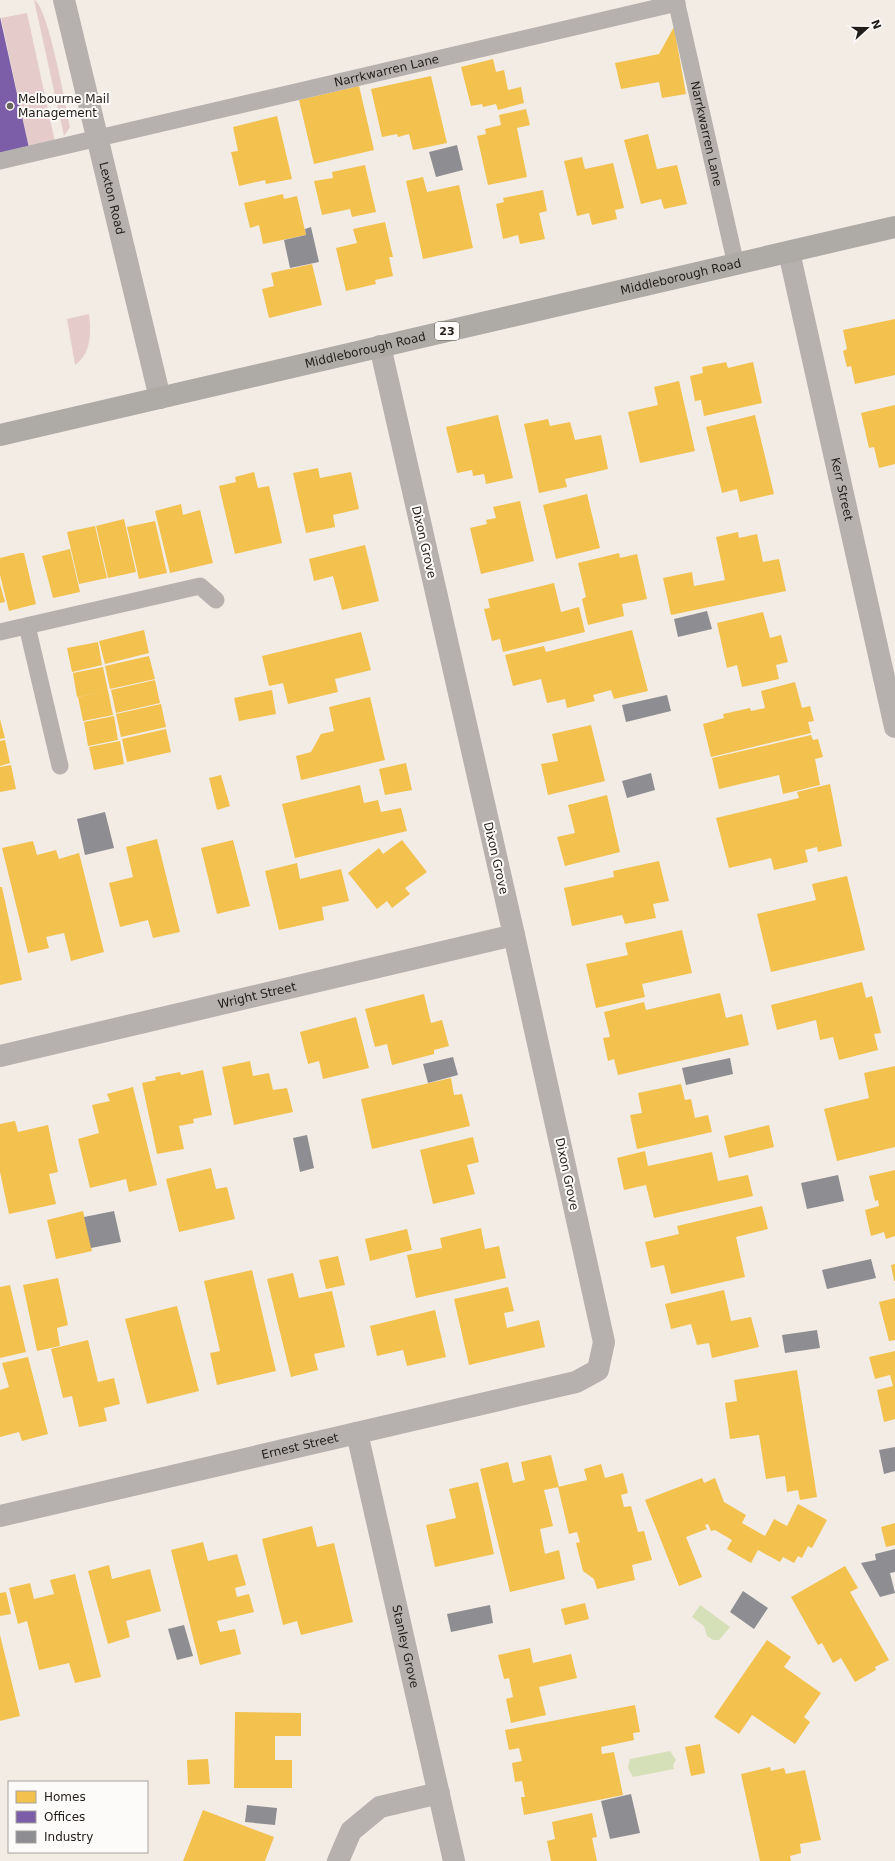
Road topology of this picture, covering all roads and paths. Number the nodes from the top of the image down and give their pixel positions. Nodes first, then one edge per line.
1 (64, 0) edge
2 (676, 1) edge
3 (96, 139) junction
4 (0, 162) edge
5 (895, 227) edge
6 (789, 252) junction
7 (736, 265) junction
8 (380, 346) junction
9 (160, 398) junction
10 (0, 435) edge
11 (216, 600) dead end
12 (27, 626) junction
13 (0, 632) edge
14 (895, 727) edge
15 (60, 766) dead end
16 (514, 935) junction
17 (0, 1056) edge
18 (598, 1370) joint
19 (358, 1433) junction
20 (0, 1516) edge
21 (439, 1793) junction
22 (338, 1861) edge
23 (454, 1861) edge

1 - 3 street, Lexton Road
2 - 3 lane, Narrkwarren Lane
2 - 7 lane, Narrkwarren Lane
3 - 4 lane, Narrkwarren Lane
3 - 9 street, Lexton Road
5 - 6 main road, Middleborough Road / 23
6 - 7 main road, Middleborough Road / 23
6 - 14 street, Kerr Street
7 - 8 main road, Middleborough Road / 23
8 - 9 main road, Middleborough Road / 23
8 - 16 street, Dixon Grove
9 - 10 main road, Middleborough Road / 23
11 - 12 lane
12 - 13 lane
12 - 15 lane
16 - 17 street, Wright Street
16 - 18 street, Dixon Grove
18 - 19 street, Ernest Street
19 - 20 street, Ernest Street
19 - 21 street, Stanley Grove
21 - 22 street
21 - 23 street, Stanley Grove

